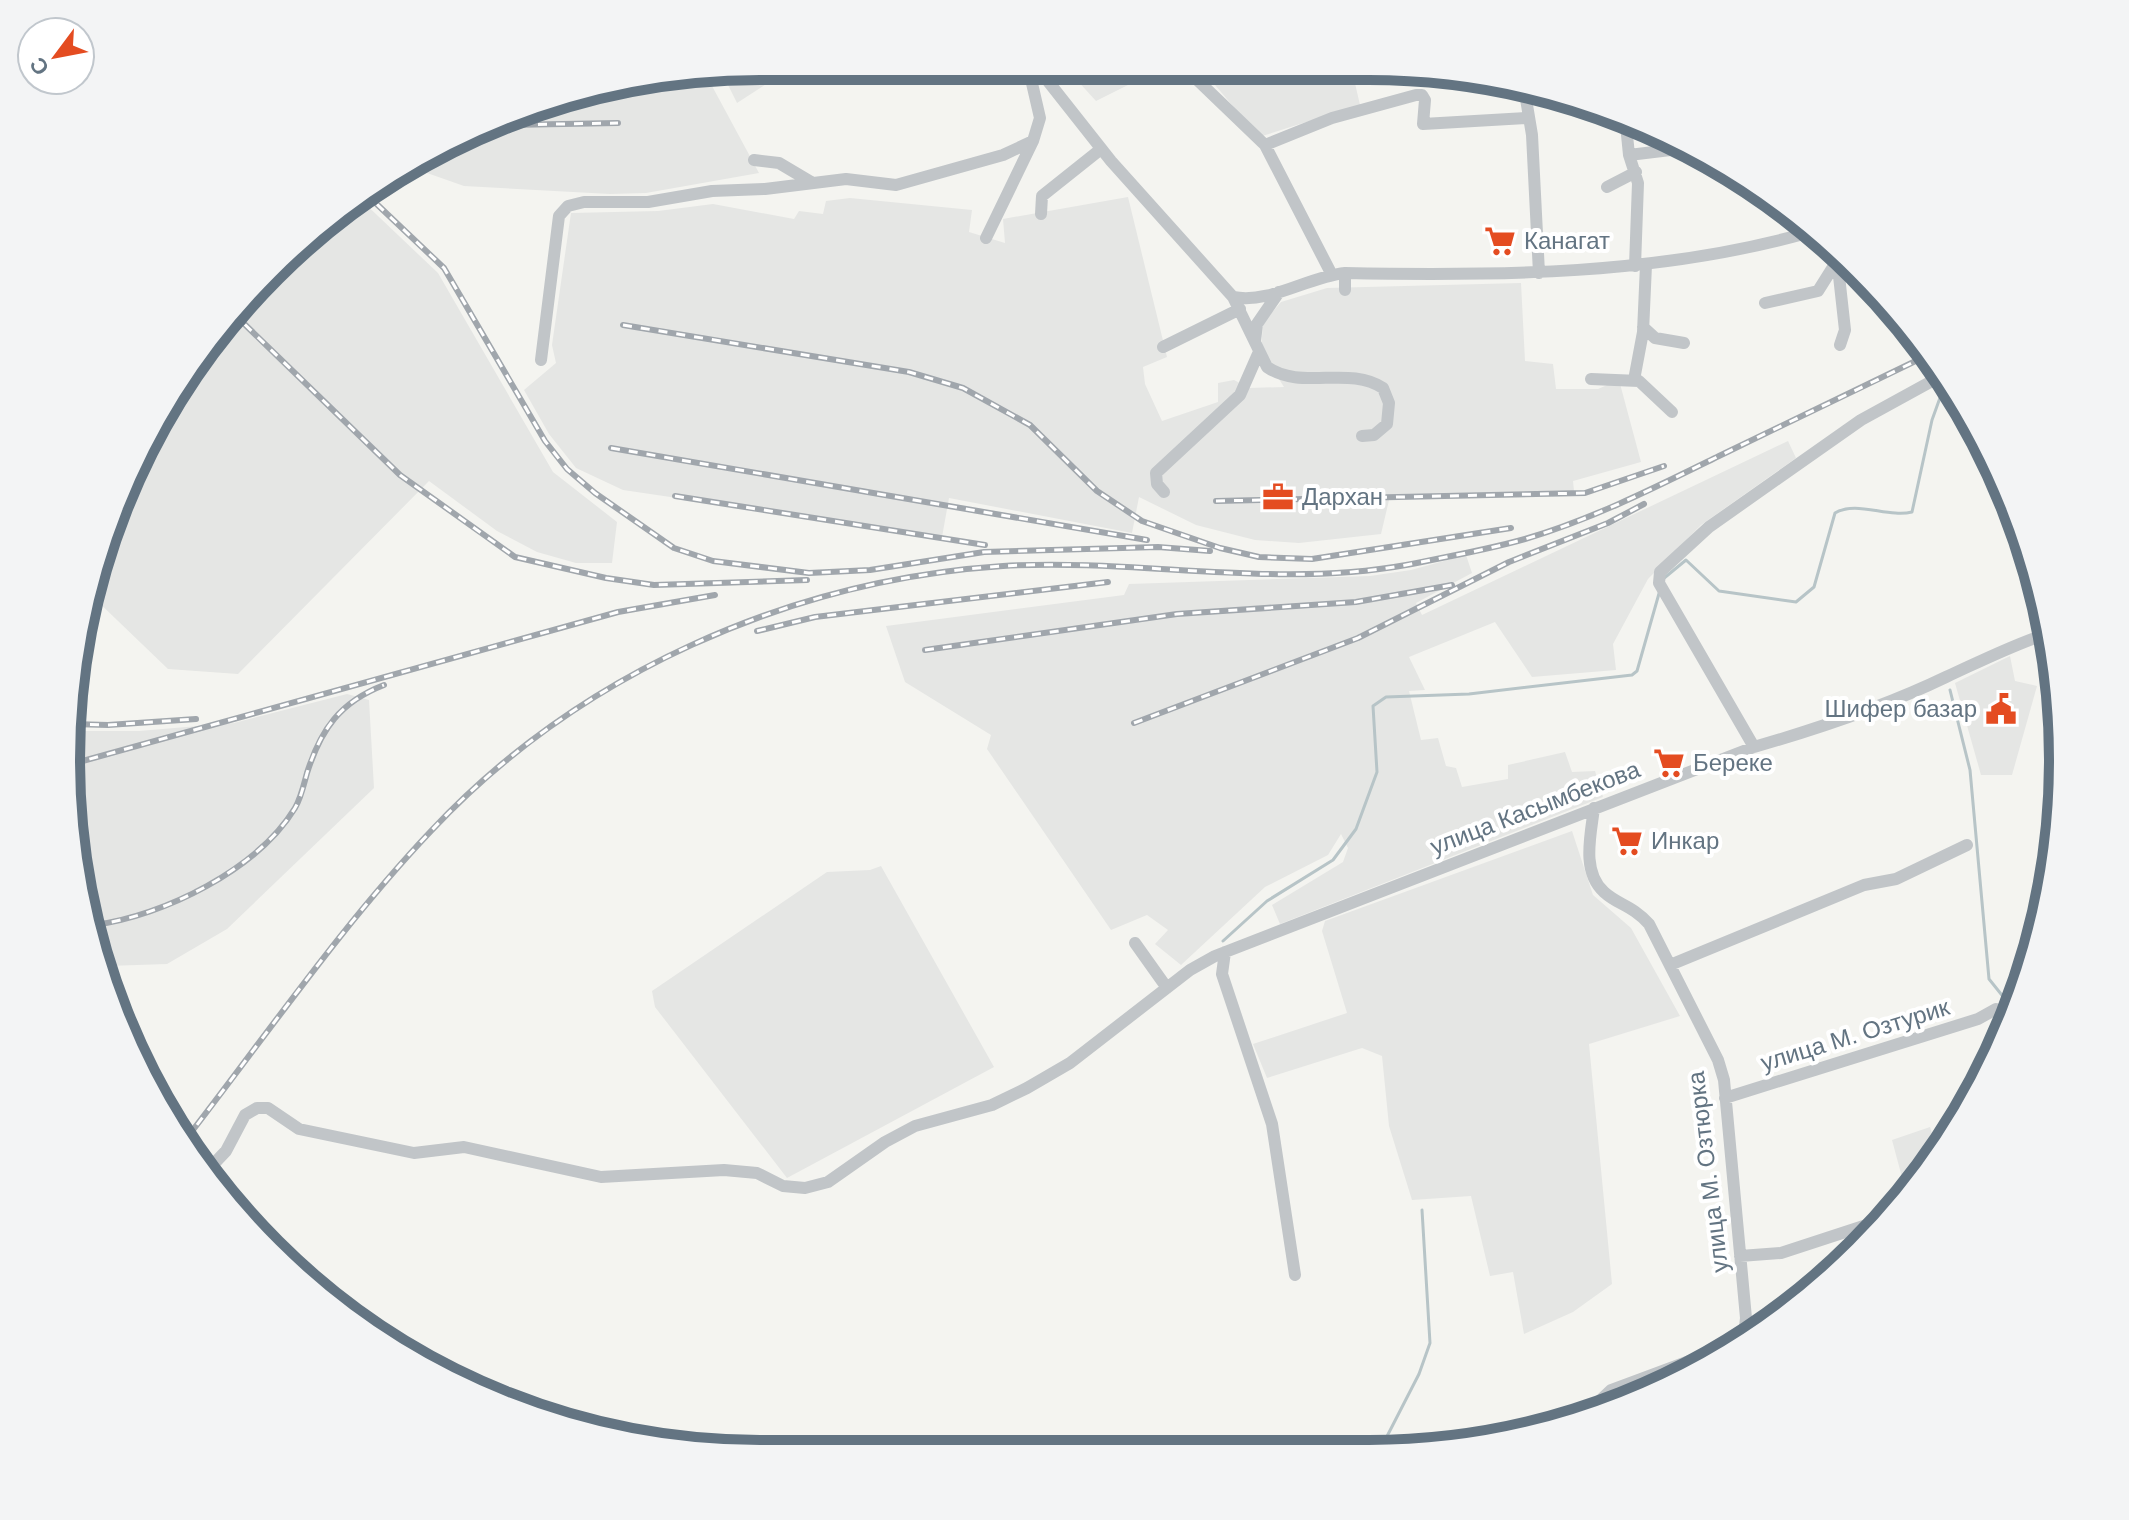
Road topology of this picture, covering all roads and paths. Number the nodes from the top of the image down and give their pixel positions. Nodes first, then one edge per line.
1 (1031, 80) edge
2 (1047, 80) edge
3 (1197, 80) edge
4 (1525, 98) edge
5 (1527, 118) junction
6 (1627, 131) edge
7 (1033, 141) junction
8 (1265, 145) junction
9 (1101, 149) junction
10 (1670, 150) edge
11 (1629, 155) junction
12 (754, 160) dead end
13 (1636, 172) junction
14 (811, 182) junction
15 (1607, 187) dead end
16 (1041, 214) dead end
17 (1800, 235) edge
18 (986, 238) dead end
19 (1834, 264) edge
20 (1640, 266) junction
21 (1837, 267) edge
22 (1539, 273) junction
23 (1339, 274) junction
24 (1345, 290) dead end
25 (1279, 292) junction
26 (1233, 297) junction
27 (1765, 303) dead end
28 (1240, 309) junction
29 (1643, 327) junction
30 (1684, 343) dead end
31 (1840, 345) dead end
32 (1163, 347) dead end
33 (1257, 348) junction
34 (541, 360) dead end
35 (1591, 379) dead end
36 (1634, 380) junction
37 (1933, 381) edge
38 (1672, 412) dead end
39 (1362, 436) dead end
40 (1164, 492) dead end
41 (2038, 636) edge
42 (1754, 747) junction
43 (1594, 808) junction
44 (1967, 845) dead end
45 (1135, 943) dead end
46 (1220, 954) junction
47 (1670, 965) junction
48 (1167, 988) junction
49 (1996, 1009) dead end
50 (1725, 1098) junction
51 (214, 1164) edge
52 (1864, 1226) edge
53 (1740, 1256) junction
54 (1295, 1275) dead end
55 (1744, 1327) edge
56 (1682, 1364) edge
57 (1602, 1399) edge

1 - 7 street
2 - 9 street
3 - 8 street
4 - 5 street
5 - 8 street
5 - 22 street
6 - 11 street
7 - 14 street
7 - 18 street
8 - 23 street
9 - 16 street
9 - 26 street
10 - 11 street
11 - 13 street
12 - 14 street
13 - 15 street
13 - 20 street
14 - 34 street
17 - 20 street
19 - 27 street
20 - 22 street
20 - 29 street
21 - 31 street
22 - 23 street
23 - 24 street
23 - 25 street
25 - 26 street
25 - 33 street
26 - 28 street
28 - 32 street
28 - 33 street
29 - 30 street
29 - 36 street
33 - 39 street
33 - 40 street
35 - 36 street
36 - 38 street
37 - 42 street
41 - 42 street, улица Касымбекова
42 - 43 street, улица Касымбекова
43 - 46 street, улица Касымбекова
43 - 47 street, улица М. Озтюрка
44 - 47 street
45 - 48 street
46 - 48 street, улица Касымбекова
46 - 54 street
47 - 50 street, улица М. Озтюрка
48 - 51 street, улица Касымбекова
49 - 50 street, улица М. Озтурик
50 - 53 street, улица М. Озтюрка
52 - 53 street
53 - 55 street, улица М. Озтюрка
56 - 57 street

